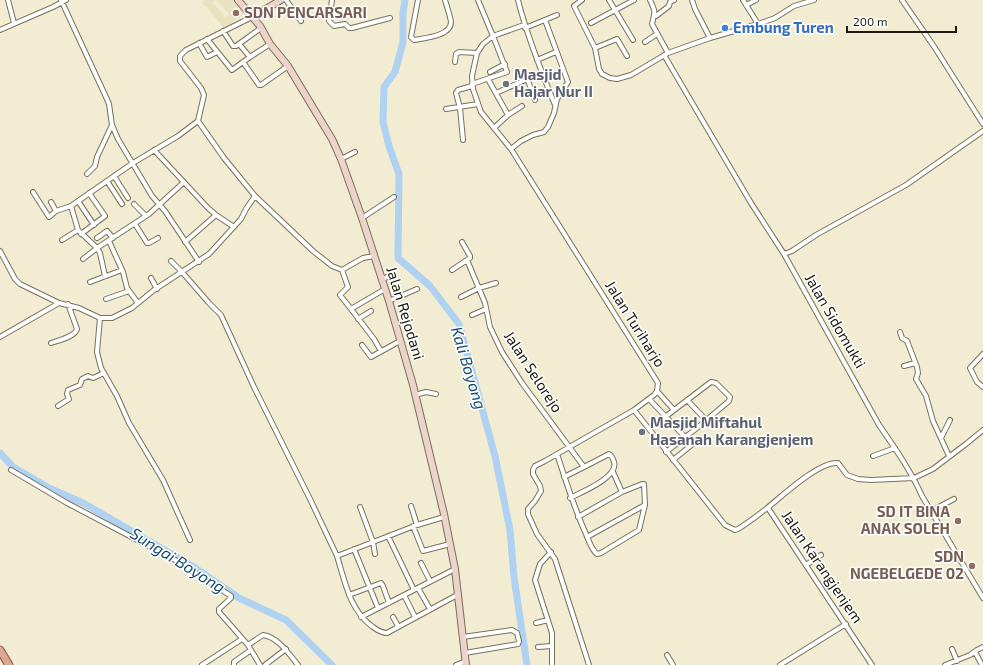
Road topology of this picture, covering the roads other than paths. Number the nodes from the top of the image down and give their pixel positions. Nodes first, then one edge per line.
1 (8, 0) edge
2 (238, 0) edge
3 (281, 0) edge
4 (286, 0) edge
5 (332, 0) edge
6 (418, 0) edge
7 (445, 0) edge
8 (478, 0) edge
9 (518, 0) edge
10 (582, 0) edge
11 (609, 0) edge
12 (634, 0) edge
13 (650, 0) edge
14 (692, 0) edge
15 (743, 0) edge
16 (756, 0) edge
17 (814, 0) edge
18 (902, 0) edge
19 (63, 1) edge
20 (671, 1) edge
21 (746, 5) junction
22 (614, 10) junction
23 (557, 15) dead end
24 (656, 16) junction
25 (252, 17) junction
26 (390, 18) dead end
27 (545, 20) junction
28 (301, 21) dead end
29 (591, 23) dead end
30 (14, 24) junction
31 (758, 24) junction
32 (525, 26) junction
33 (261, 28) junction
34 (0, 30) edge
35 (223, 31) junction
36 (657, 34) junction
37 (493, 36) junction
38 (710, 38) junction
39 (207, 39) junction
40 (634, 40) dead end
41 (645, 42) dead end
42 (200, 43) junction
43 (239, 44) junction
44 (270, 44) junction
45 (594, 48) junction
46 (217, 52) junction
47 (556, 52) junction
48 (477, 53) junction
49 (666, 54) junction
50 (627, 56) dead end
51 (250, 57) junction
52 (537, 60) junction
53 (242, 62) junction
54 (455, 62) dead end
55 (505, 64) junction
56 (288, 66) junction
57 (490, 72) dead end
58 (541, 73) junction
59 (527, 78) junction
60 (488, 79) junction
61 (472, 85) junction
62 (496, 93) junction
63 (535, 100) dead end
64 (478, 104) junction
65 (555, 105) junction
66 (522, 106) dead end
67 (460, 108) junction
68 (446, 109) dead end
69 (508, 115) junction
70 (198, 121) junction
71 (983, 124) edge
72 (112, 125) junction
73 (494, 128) junction
74 (983, 131) edge
75 (464, 140) dead end
76 (512, 149) junction
77 (154, 150) junction
78 (355, 152) dead end
79 (342, 159) junction
80 (133, 163) junction
81 (87, 174) dead end
82 (114, 176) junction
83 (107, 180) junction
84 (184, 182) junction
85 (33, 192) dead end
86 (89, 193) junction
87 (255, 196) junction
88 (394, 197) dead end
89 (128, 198) dead end
90 (78, 201) junction
91 (51, 202) dead end
92 (122, 204) dead end
93 (134, 204) dead end
94 (159, 205) junction
95 (71, 206) junction
96 (56, 212) junction
97 (216, 215) junction
98 (146, 216) junction
99 (362, 218) junction
100 (135, 224) junction
101 (94, 225) junction
102 (234, 227) junction
103 (80, 232) junction
104 (97, 238) dead end
105 (158, 238) dead end
106 (62, 240) dead end
107 (111, 240) junction
108 (185, 242) junction
109 (462, 242) dead end
110 (97, 248) junction
111 (0, 251) edge
112 (784, 254) junction
113 (374, 256) junction
114 (83, 259) dead end
115 (467, 260) junction
116 (170, 261) dead end
117 (199, 262) junction
118 (122, 270) junction
119 (342, 270) junction
120 (452, 270) dead end
121 (182, 272) junction
122 (393, 274) dead end
123 (105, 276) junction
124 (151, 278) dead end
125 (381, 280) junction
126 (90, 282) dead end
127 (496, 283) dead end
128 (479, 288) junction
129 (157, 289) junction
130 (385, 289) junction
131 (417, 289) dead end
132 (129, 291) junction
133 (461, 297) dead end
134 (106, 299) dead end
135 (389, 301) junction
136 (59, 303) junction
137 (138, 303) junction
138 (68, 304) junction
139 (351, 309) junction
140 (486, 309) junction
141 (371, 311) dead end
142 (472, 315) dead end
143 (100, 318) junction
144 (358, 319) junction
145 (900, 332) dead end
146 (0, 337) edge
147 (400, 341) junction
148 (51, 343) dead end
149 (362, 345) dead end
150 (381, 351) junction
151 (983, 354) edge
152 (915, 362) junction
153 (904, 366) dead end
154 (104, 373) junction
155 (983, 387) edge
156 (414, 391) junction
157 (657, 391) junction
158 (436, 394) dead end
159 (649, 399) junction
160 (687, 400) junction
161 (58, 406) dead end
162 (634, 410) junction
163 (674, 410) junction
164 (665, 417) junction
165 (706, 420) junction
166 (950, 420) dead end
167 (983, 430) edge
168 (685, 437) junction
169 (941, 438) junction
170 (699, 439) dead end
171 (570, 447) junction
172 (895, 448) junction
173 (666, 452) junction
174 (557, 454) junction
175 (873, 456) dead end
176 (949, 456) junction
177 (673, 460) junction
178 (584, 467) junction
179 (11, 470) dead end
180 (613, 472) junction
181 (564, 477) junction
182 (914, 478) junction
183 (622, 492) junction
184 (570, 498) junction
185 (954, 499) dead end
186 (645, 505) junction
187 (411, 506) dead end
188 (360, 507) dead end
189 (768, 508) junction
190 (931, 511) junction
191 (444, 517) junction
192 (578, 517) junction
193 (415, 525) junction
194 (388, 536) junction
195 (587, 537) junction
196 (190, 540) dead end
197 (372, 542) junction
198 (450, 544) junction
199 (354, 549) junction
200 (551, 552) junction
201 (375, 554) dead end
202 (821, 555) dead end
203 (336, 556) junction
204 (421, 563) dead end
205 (806, 565) junction
206 (455, 569) junction
207 (430, 582) junction
208 (370, 587) junction
209 (416, 589) junction
210 (459, 594) junction
211 (348, 595) junction
212 (404, 595) junction
213 (983, 598) edge
214 (389, 603) junction
215 (378, 608) junction
216 (430, 609) junction
217 (361, 617) junction
218 (393, 617) dead end
219 (415, 617) junction
220 (548, 620) junction
221 (536, 623) dead end
222 (846, 624) junction
223 (398, 626) junction
224 (463, 637) junction
225 (242, 639) junction
226 (248, 645) junction
227 (552, 646) junction
228 (538, 647) dead end
229 (983, 648) edge
230 (286, 649) junction
231 (952, 649) dead end
232 (0, 650) edge
233 (251, 650) junction
234 (975, 652) junction
235 (465, 653) junction
236 (667, 655) dead end
237 (957, 660) junction
238 (466, 663) edge
239 (7, 664) edge
240 (202, 665) edge
241 (234, 665) edge
242 (260, 665) edge
243 (264, 665) edge
244 (298, 665) edge
245 (456, 665) edge
246 (552, 665) edge
247 (589, 665) edge
248 (673, 665) edge
249 (780, 665) edge
250 (872, 665) edge
251 (945, 665) edge
252 (982, 665) edge

1 - 30 street
2 - 25 main road, Jalan Rejodani
3 - 25 main road
4 - 28 street
5 - 26 street
6 - 7 street
8 - 37 street
9 - 32 street
10 - 45 street
11 - 22 street
12 - 22 street
13 - 24 street
14 - 38 street
15 - 21 street
16 - 21 street
17 - 31 street
18 - 71 street
19 - 30 street
19 - 72 street
20 - 24 street
21 - 31 street
22 - 29 street
22 - 40 street
23 - 27 street
24 - 36 street
25 - 33 main road, Jalan Rejodani
25 - 35 street
27 - 32 street
27 - 47 street
30 - 34 street
31 - 38 street
32 - 37 street
32 - 52 street
33 - 43 street
33 - 44 main road, Jalan Rejodani
35 - 39 street
35 - 43 street
36 - 41 street
36 - 49 street, Jalan Sidomukti
37 - 48 street, Jalan Turiharjo
37 - 55 street
38 - 49 street
39 - 42 street
39 - 46 street
42 - 46 street
42 - 70 street
43 - 51 street
44 - 51 street
44 - 56 main road, Jalan Rejodani
45 - 49 street
45 - 50 street
46 - 53 street
47 - 52 street
47 - 65 street
48 - 54 street
48 - 61 street, Jalan Turiharjo
49 - 112 street, Jalan Sidomukti
51 - 53 street
52 - 58 street
53 - 56 street
55 - 57 street
55 - 60 street
56 - 79 main road, Jalan Rejodani
58 - 59 street
58 - 65 street
59 - 62 street
59 - 63 street
60 - 61 street
60 - 62 street
61 - 64 street, Jalan Turiharjo
61 - 67 street
62 - 69 street
64 - 67 street
64 - 73 street, Jalan Turiharjo
65 - 76 street
66 - 69 street
67 - 68 street
67 - 75 street
69 - 73 street
70 - 77 street
70 - 87 street
72 - 80 street
72 - 81 street
73 - 76 street, Jalan Turiharjo
74 - 112 street
76 - 157 street, Jalan Turiharjo
77 - 80 street
77 - 84 street
78 - 79 street
79 - 99 main road, Jalan Rejodani
80 - 82 street
80 - 94 street
82 - 83 street
82 - 89 street
83 - 86 street
83 - 92 street
84 - 94 street
84 - 97 street
85 - 96 street
86 - 90 street
86 - 101 street
87 - 102 street
87 - 119 street
88 - 99 street
90 - 95 street
90 - 101 street
91 - 96 street
93 - 98 street
94 - 98 street
94 - 108 street
95 - 96 street
95 - 103 street
97 - 102 street
97 - 108 street
98 - 100 street
99 - 113 main road, Jalan Rejodani
100 - 105 street
100 - 107 street
101 - 103 street
102 - 117 street
103 - 106 street
103 - 110 street
104 - 107 street
107 - 110 street
107 - 118 street
108 - 117 street
109 - 115 street, Jalan Selorejo
110 - 114 street
110 - 123 street
111 - 136 street
112 - 172 street, Jalan Sidomukti
113 - 119 street
113 - 125 main road, Jalan Rejodani
115 - 120 street
115 - 128 street, Jalan Selorejo
116 - 121 street
117 - 121 street
118 - 123 street
118 - 132 street
119 - 139 street
121 - 129 street
121 - 203 street
122 - 125 street
123 - 126 street
124 - 129 street
125 - 130 main road, Jalan Rejodani
127 - 128 street
128 - 133 street
128 - 140 street, Jalan Selorejo
129 - 137 street
130 - 135 main road, Jalan Rejodani
130 - 139 street
131 - 135 street
132 - 134 street
132 - 137 street
135 - 147 main road, Jalan Rejodani
136 - 138 street
136 - 146 street
137 - 143 street
138 - 143 street
138 - 148 street
139 - 144 street
140 - 142 street
140 - 171 street, Jalan Selorejo
141 - 144 street
143 - 154 street
144 - 150 street
145 - 152 street
147 - 150 street
147 - 156 main road, Jalan Rejodani
149 - 150 street
151 - 155 street
152 - 153 street
152 - 169 street
154 - 161 street
154 - 196 street
156 - 158 street
156 - 191 main road, Jalan Rejodani
157 - 159 street, Jalan Turiharjo
157 - 163 street
159 - 162 street, Jalan Turiharjo
159 - 164 street
160 - 163 street
160 - 165 street
160 - 165 street
162 - 171 street, Jalan Turiharjo
162 - 173 street, Jalan Karangjenjem
163 - 164 street
164 - 168 street
165 - 168 street
166 - 169 street
167 - 176 street
168 - 173 street
169 - 176 street
170 - 177 street
171 - 174 street, Jalan Turiharjo
171 - 178 street, Jalan Selorejo
172 - 175 street
172 - 182 street, Jalan Sidomukti
173 - 177 street, Jalan Karangjenjem
174 - 181 street
174 - 200 street, Jalan Turiharjo
176 - 182 street
177 - 189 street, Jalan Karangjenjem
178 - 180 street
178 - 181 street
179 - 225 street
180 - 183 street
180 - 184 street
181 - 184 street
182 - 189 street
182 - 190 street, Jalan Sidomukti
183 - 186 street
183 - 192 street
184 - 192 street
185 - 190 street
186 - 195 street
186 - 195 street
187 - 193 street
188 - 197 street
189 - 205 street, Jalan Karangjenjem
190 - 213 street, Jalan Sidomukti
191 - 193 street
191 - 198 main road, Jalan Rejodani
192 - 195 street
193 - 194 street
193 - 198 street
194 - 197 street
194 - 209 street
197 - 199 street
197 - 201 street
198 - 206 main road, Jalan Rejodani
199 - 203 street
199 - 208 street
200 - 220 street
200 - 247 street, Jalan Turiharjo
202 - 205 street
203 - 211 street
204 - 207 street
205 - 222 street, Jalan Karangjenjem
206 - 207 street
206 - 210 main road, Jalan Rejodani
207 - 209 street
208 - 211 street
208 - 214 street
208 - 215 street
209 - 212 street
209 - 216 street
210 - 216 street
210 - 224 main road, Jalan Rejodani
211 - 217 street
212 - 214 street
212 - 219 street
214 - 215 street
215 - 217 street
216 - 219 street
217 - 223 street
218 - 223 street
219 - 223 street
220 - 221 street
220 - 227 street
222 - 249 street
222 - 250 street, Jalan Karangjenjem
224 - 235 main road, Jalan Rejodani
224 - 235 street
225 - 226 street
225 - 240 street
226 - 230 street
226 - 233 street
227 - 228 street
227 - 246 street
229 - 234 street
230 - 243 street
230 - 244 street
231 - 237 street
232 - 239 main road
233 - 241 street
233 - 242 street
234 - 237 street
234 - 252 street
235 - 238 main road, Jalan Rejodani
236 - 248 street
237 - 251 street
238 - 245 street

